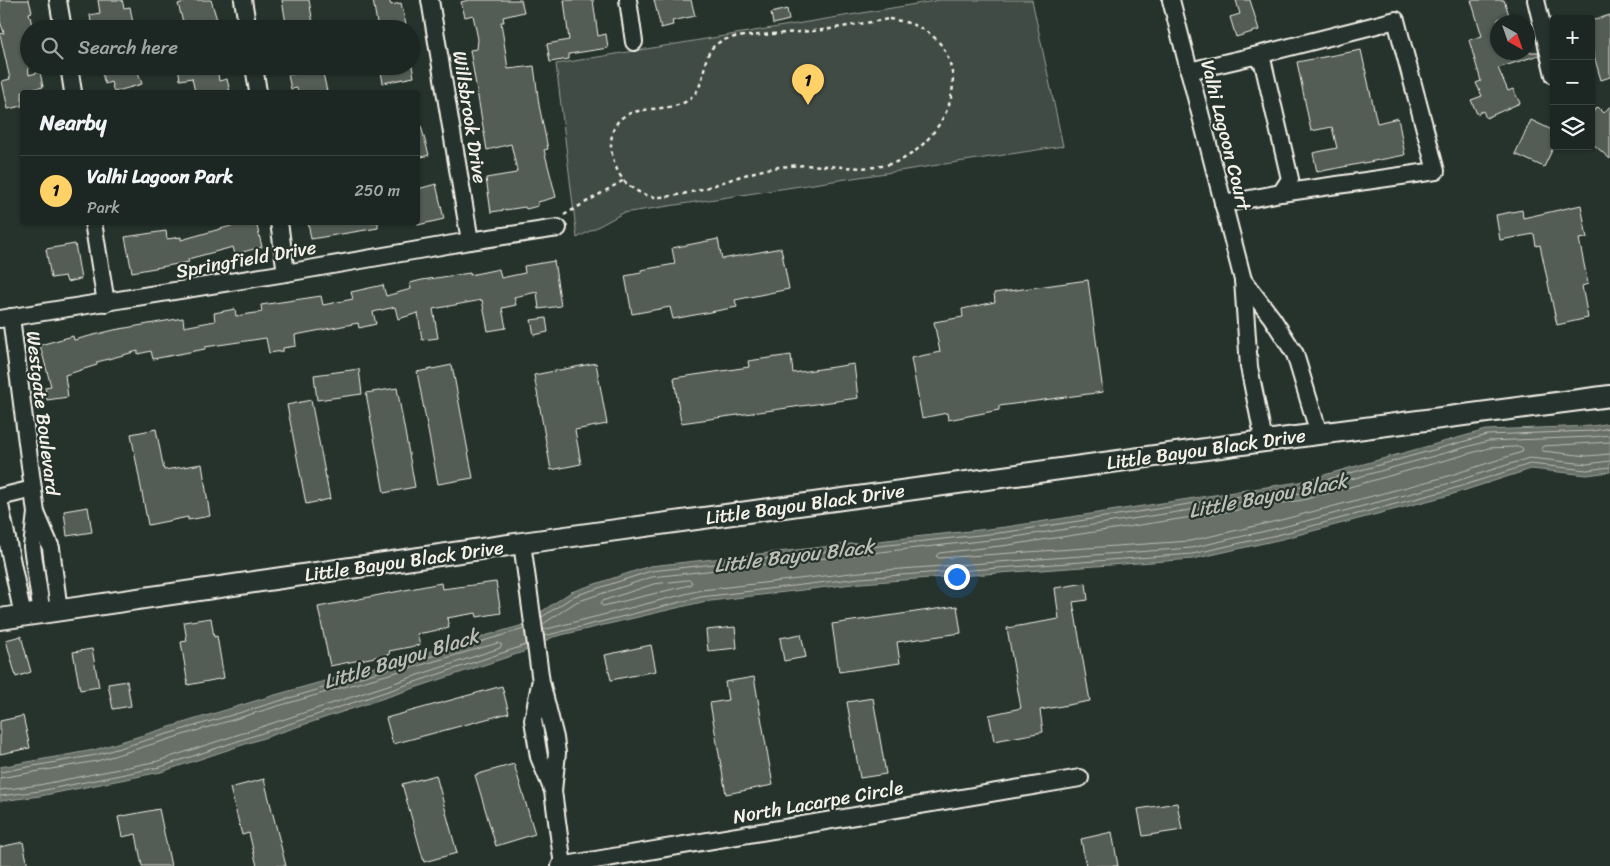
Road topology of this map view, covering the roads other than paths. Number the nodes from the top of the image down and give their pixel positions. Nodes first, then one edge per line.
1 (58, 0) edge
2 (243, 0) edge
3 (430, 0) edge
4 (628, 0) edge
5 (1171, 0) edge
6 (1536, 0) edge
7 (61, 20) edge
8 (246, 20) edge
9 (634, 42) dead end
10 (1254, 56) junction
11 (1550, 60) edge
12 (1189, 71) junction
13 (70, 75) edge
14 (255, 75) edge
15 (73, 90) edge
16 (258, 90) edge
17 (1281, 193) junction
18 (1224, 204) junction
19 (559, 223) road end
20 (93, 225) edge
21 (279, 225) edge
22 (470, 241) junction
23 (286, 273) junction
24 (1243, 280) junction
25 (106, 303) junction
26 (5, 318) edge
27 (1610, 396) edge
28 (1319, 434) junction
29 (1264, 441) junction
30 (33, 489) junction
31 (0, 496) edge
32 (0, 505) edge
33 (522, 544) junction
34 (41, 614) junction
35 (0, 619) edge
36 (1080, 778) dead end
37 (562, 866) edge

1 - 7 street
2 - 8 street
3 - 22 street, Willsbrook Drive
4 - 9 street
5 - 12 street, Valhi Lagoon Court
6 - 11 street
10 - 12 street
10 - 17 street
10 - 17 street
12 - 18 street, Valhi Lagoon Court
13 - 15 street
14 - 16 street
17 - 18 street
18 - 24 street, Valhi Lagoon Court
19 - 22 street, Springfield Drive
20 - 25 street
21 - 23 street
22 - 23 street, Springfield Drive
23 - 25 street, Springfield Drive
24 - 28 street, Valhi Lagoon Court
24 - 29 street, Valhi Lagoon Court
25 - 26 street, Springfield Drive
26 - 30 street, Westgate Boulevard
27 - 28 main road, Little Bayou Black Drive
28 - 29 main road, Little Bayou Black Drive
29 - 33 main road, Little Bayou Black Drive
30 - 31 street
30 - 34 street, Westgate Boulevard
32 - 34 street
33 - 34 main road, Little Bayou Black Drive
33 - 37 street
34 - 35 main road, Little Bayou Black Drive
36 - 37 street, North Lacarpe Circle

